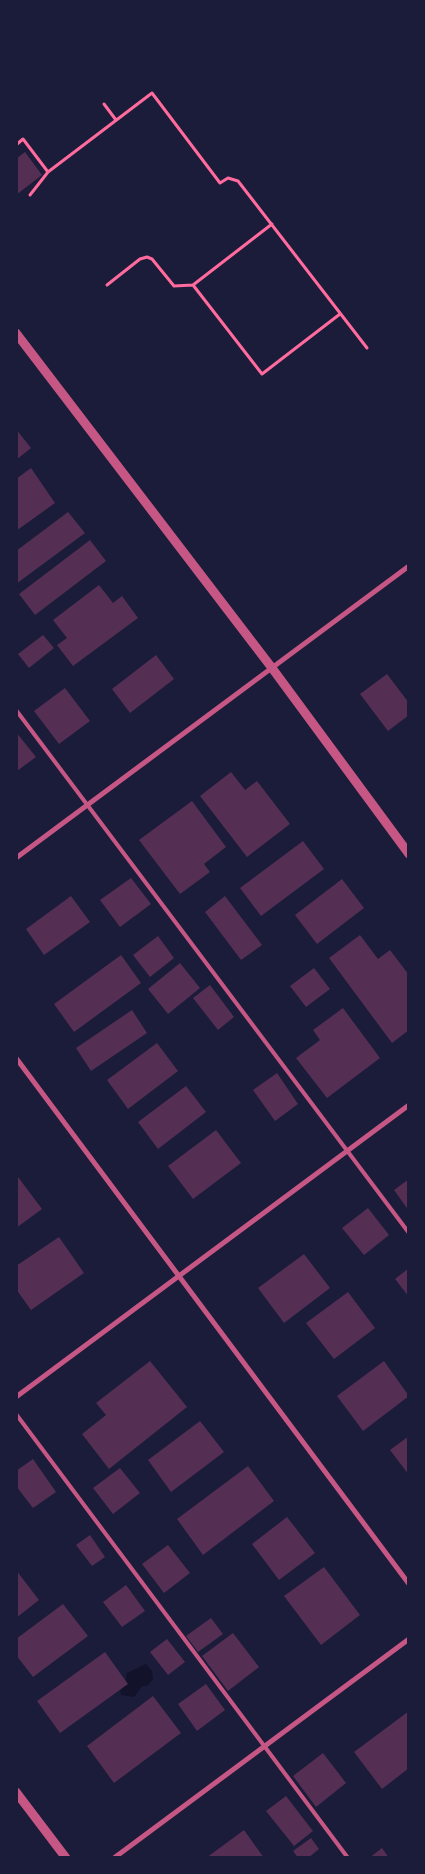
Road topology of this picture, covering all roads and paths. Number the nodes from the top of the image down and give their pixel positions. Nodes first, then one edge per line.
1 (104, 104) dead end
2 (116, 120) junction
3 (16, 145) edge
4 (48, 172) junction
5 (30, 194) dead end
6 (272, 224) junction
7 (107, 285) dead end
8 (194, 285) junction
9 (340, 314) junction
10 (16, 332) edge
11 (367, 348) dead end
12 (409, 566) edge
13 (272, 668) junction
14 (16, 710) edge
15 (88, 805) junction
16 (409, 854) edge
17 (16, 858) edge
18 (16, 1058) edge
19 (409, 1105) edge
20 (347, 1151) junction
21 (409, 1233) edge
22 (179, 1276) junction
23 (16, 1397) edge
24 (16, 1414) edge
25 (409, 1584) edge
26 (409, 1639) edge
27 (264, 1746) junction
28 (16, 1792) edge
29 (66, 1858) edge
30 (114, 1858) edge
31 (348, 1858) edge

1 - 2 path
2 - 4 path
2 - 6 path
3 - 4 path
4 - 5 path
6 - 8 path
6 - 9 path
7 - 8 path
8 - 9 path
9 - 11 path
10 - 13 street
12 - 13 street
13 - 15 street
13 - 16 street
14 - 15 lane
15 - 17 street
15 - 20 lane
18 - 22 street
19 - 20 street
20 - 21 lane
20 - 22 street
22 - 23 street
22 - 25 street
24 - 27 lane
26 - 27 street
27 - 30 street
27 - 31 lane
28 - 29 street

